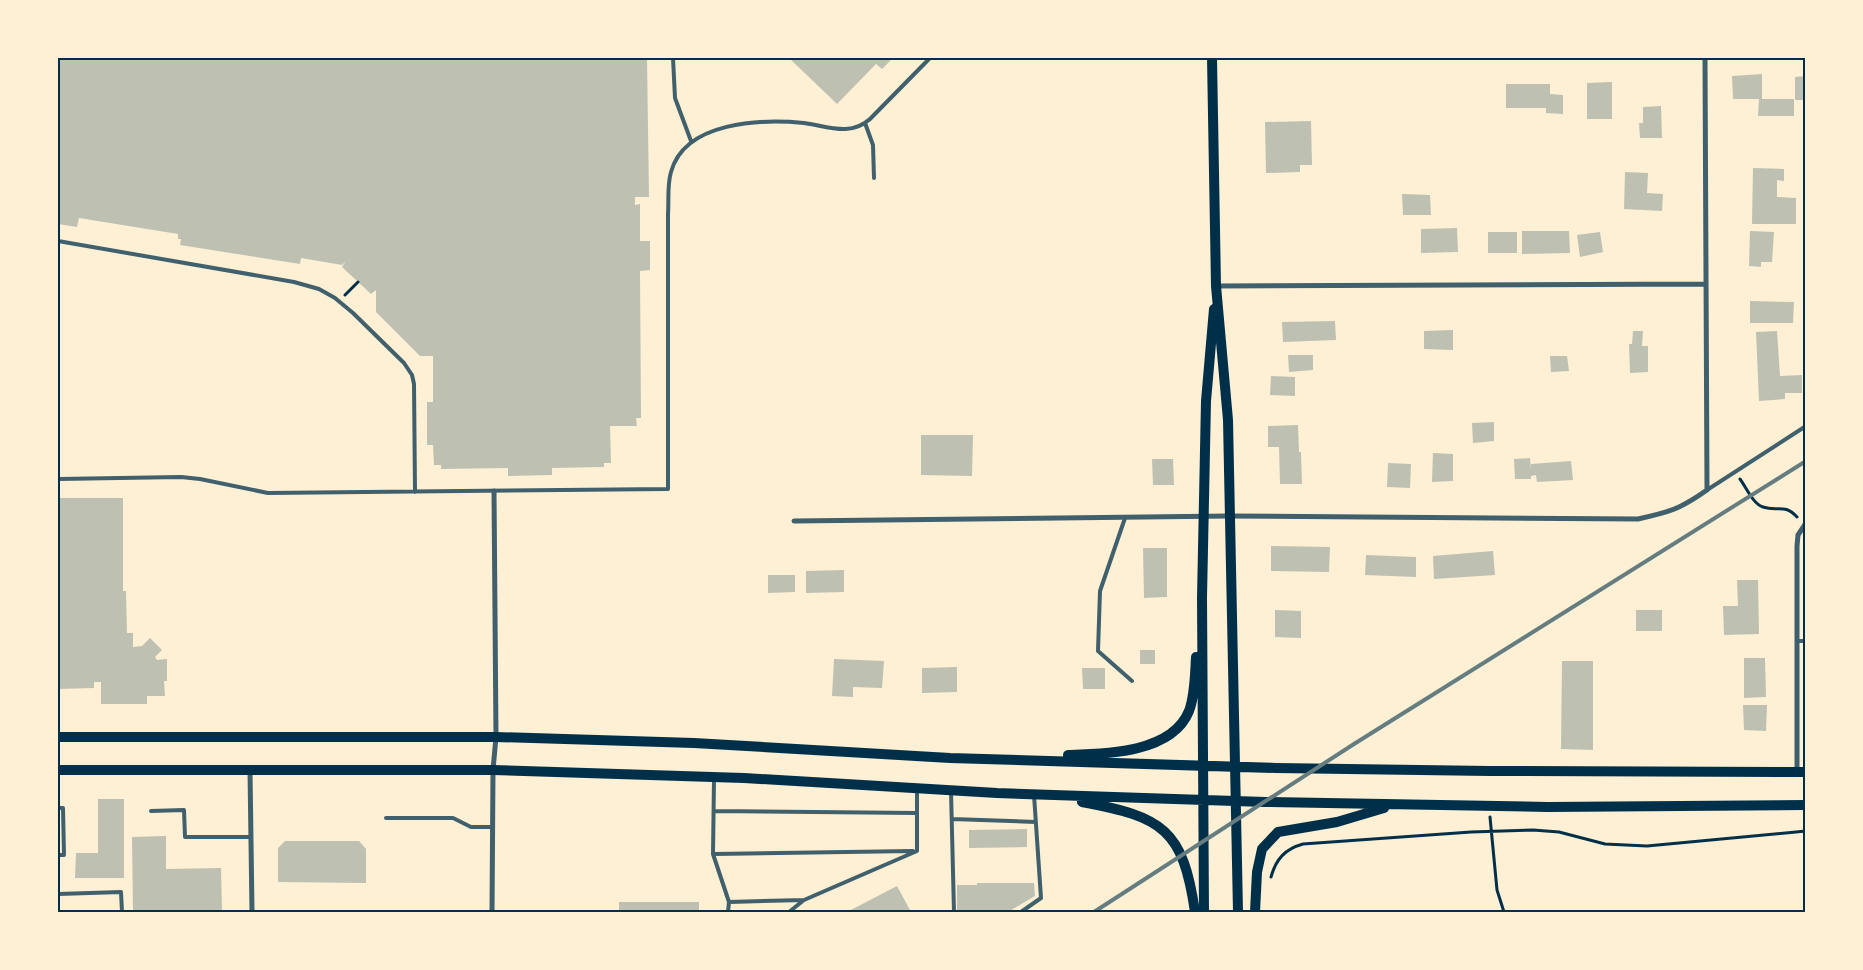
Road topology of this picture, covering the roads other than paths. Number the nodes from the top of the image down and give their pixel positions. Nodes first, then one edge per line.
1 (673, 58) edge
2 (930, 58) edge
3 (1212, 58) edge
4 (1705, 58) edge
5 (866, 123) junction
6 (691, 141) junction
7 (874, 178) dead end
8 (58, 241) edge
9 (1706, 284) junction
10 (1216, 286) junction
11 (1806, 426) edge
12 (58, 479) edge
13 (1707, 490) junction
14 (494, 491) junction
15 (415, 492) junction
16 (1229, 516) junction
17 (1204, 517) junction
18 (1125, 518) junction
19 (794, 521) dead end
20 (1805, 524) edge
21 (1203, 569) junction
22 (1797, 641) junction
23 (1806, 641) edge
24 (1132, 681) dead end
25 (58, 737) edge
26 (496, 737) junction
27 (970, 758) junction
28 (1204, 766) junction
29 (1235, 767) junction
30 (250, 769) junction
31 (58, 770) edge
32 (493, 770) junction
33 (1801, 772) edge
34 (714, 777) junction
35 (917, 788) junction
36 (951, 791) junction
37 (1034, 795) junction
38 (1204, 800) junction
39 (1236, 801) junction
40 (1394, 805) junction
41 (1806, 805) edge
42 (58, 808) edge
43 (151, 811) dead end
44 (714, 811) junction
45 (917, 813) junction
46 (386, 818) dead end
47 (952, 819) junction
48 (1036, 822) junction
49 (492, 827) junction
50 (251, 837) junction
51 (917, 851) junction
52 (713, 854) junction
53 (58, 855) edge
54 (58, 894) edge
55 (804, 900) junction
56 (729, 902) junction
57 (122, 912) edge
58 (252, 912) edge
59 (492, 912) edge
60 (728, 912) edge
61 (789, 912) edge
62 (954, 912) edge
63 (1021, 912) edge
64 (1196, 912) edge
65 (1204, 912) edge
66 (1238, 912) edge
67 (1255, 912) edge

1 - 6 lane
2 - 5 lane
3 - 10 main road
4 - 9 street
5 - 6 lane
5 - 7 lane
6 - 14 lane
8 - 15 lane
9 - 10 street
9 - 13 street
10 - 16 main road
10 - 17 main road
11 - 13 lane
12 - 15 lane
13 - 16 street
14 - 15 lane
14 - 26 street
16 - 17 street
16 - 29 main road
17 - 18 street
17 - 21 main road
18 - 19 street
18 - 24 lane
20 - 22 street
21 - 27 main road
21 - 28 main road
22 - 23 lane
22 - 33 street
25 - 26 main road
26 - 27 main road
26 - 32 street
27 - 28 main road
28 - 29 main road
28 - 38 main road
29 - 33 main road
29 - 39 main road
30 - 31 main road
30 - 32 main road
30 - 50 street
32 - 34 main road
32 - 49 street
34 - 35 main road
34 - 44 lane
35 - 36 main road
35 - 45 lane
36 - 37 main road
36 - 47 lane
37 - 38 main road
37 - 48 lane
37 - 64 main road
38 - 39 main road
38 - 65 main road
39 - 40 main road
39 - 66 main road
40 - 41 main road
40 - 67 main road
42 - 53 lane
43 - 50 lane
44 - 45 lane
44 - 52 lane
45 - 51 lane
46 - 49 lane
47 - 48 lane
47 - 62 lane
48 - 63 lane
49 - 59 street
50 - 58 street
51 - 52 lane
51 - 55 lane
52 - 56 lane
54 - 57 lane
55 - 56 lane
55 - 61 lane
56 - 60 lane

